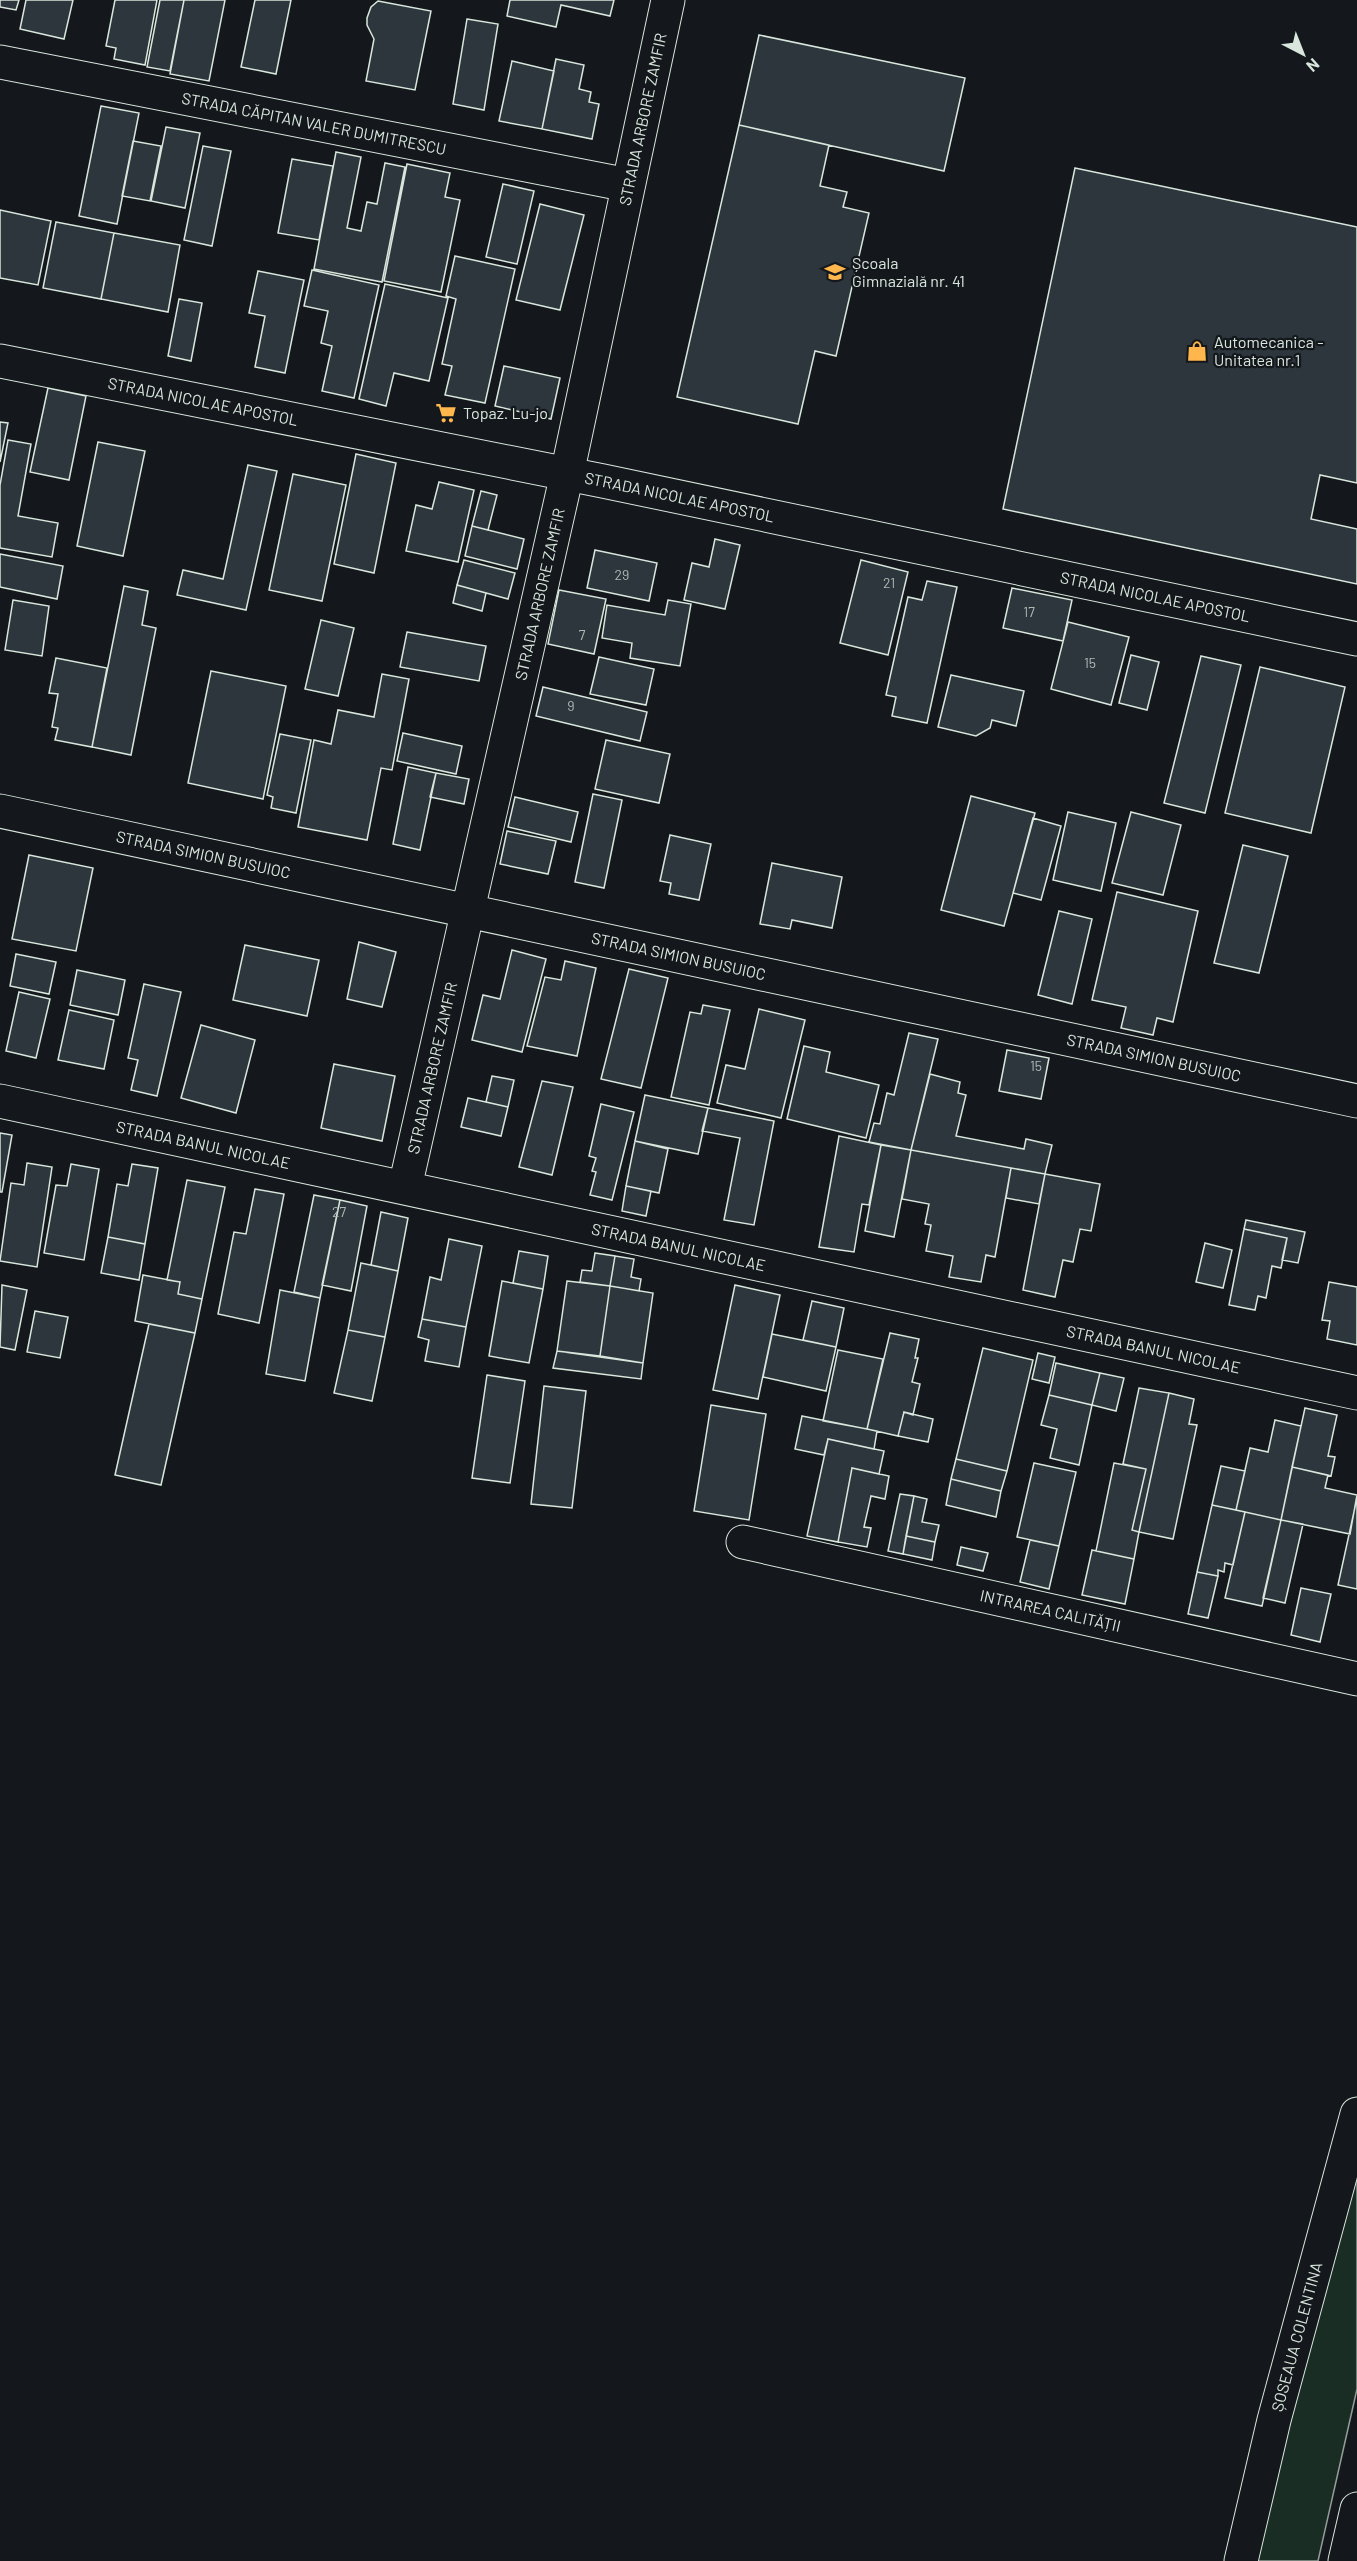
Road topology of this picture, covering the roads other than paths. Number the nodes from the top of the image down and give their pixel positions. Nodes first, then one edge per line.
1 (668, 0) edge
2 (0, 62) edge
3 (628, 185) junction
4 (0, 362) edge
5 (567, 474) junction
6 (1357, 639) edge
7 (0, 811) edge
8 (467, 911) junction
9 (0, 1101) edge
10 (1357, 1101) edge
11 (405, 1187) junction
12 (1357, 1393) edge
13 (743, 1542) dead end
14 (1357, 1679) edge
15 (1357, 2114) edge
16 (1357, 2509) edge
17 (1241, 2561) edge
18 (1345, 2561) edge

1 - 3 main road, STRADA ARBORE ZAMFIR
2 - 3 main road, STRADA CĂPITAN VALER DUMITRESCU
3 - 5 main road, STRADA ARBORE ZAMFIR
4 - 5 main road, STRADA NICOLAE APOSTOL
5 - 6 main road, STRADA NICOLAE APOSTOL
5 - 8 main road, STRADA ARBORE ZAMFIR
7 - 8 main road, STRADA SIMION BUSUIOC
8 - 10 main road, STRADA SIMION BUSUIOC
8 - 11 main road, STRADA ARBORE ZAMFIR
9 - 11 main road, STRADA BANUL NICOLAE
11 - 12 main road, STRADA BANUL NICOLAE
13 - 14 main road, INTRAREA CALITĂȚII
15 - 17 main road, ȘOSEAUA COLENTINA
16 - 18 main road

